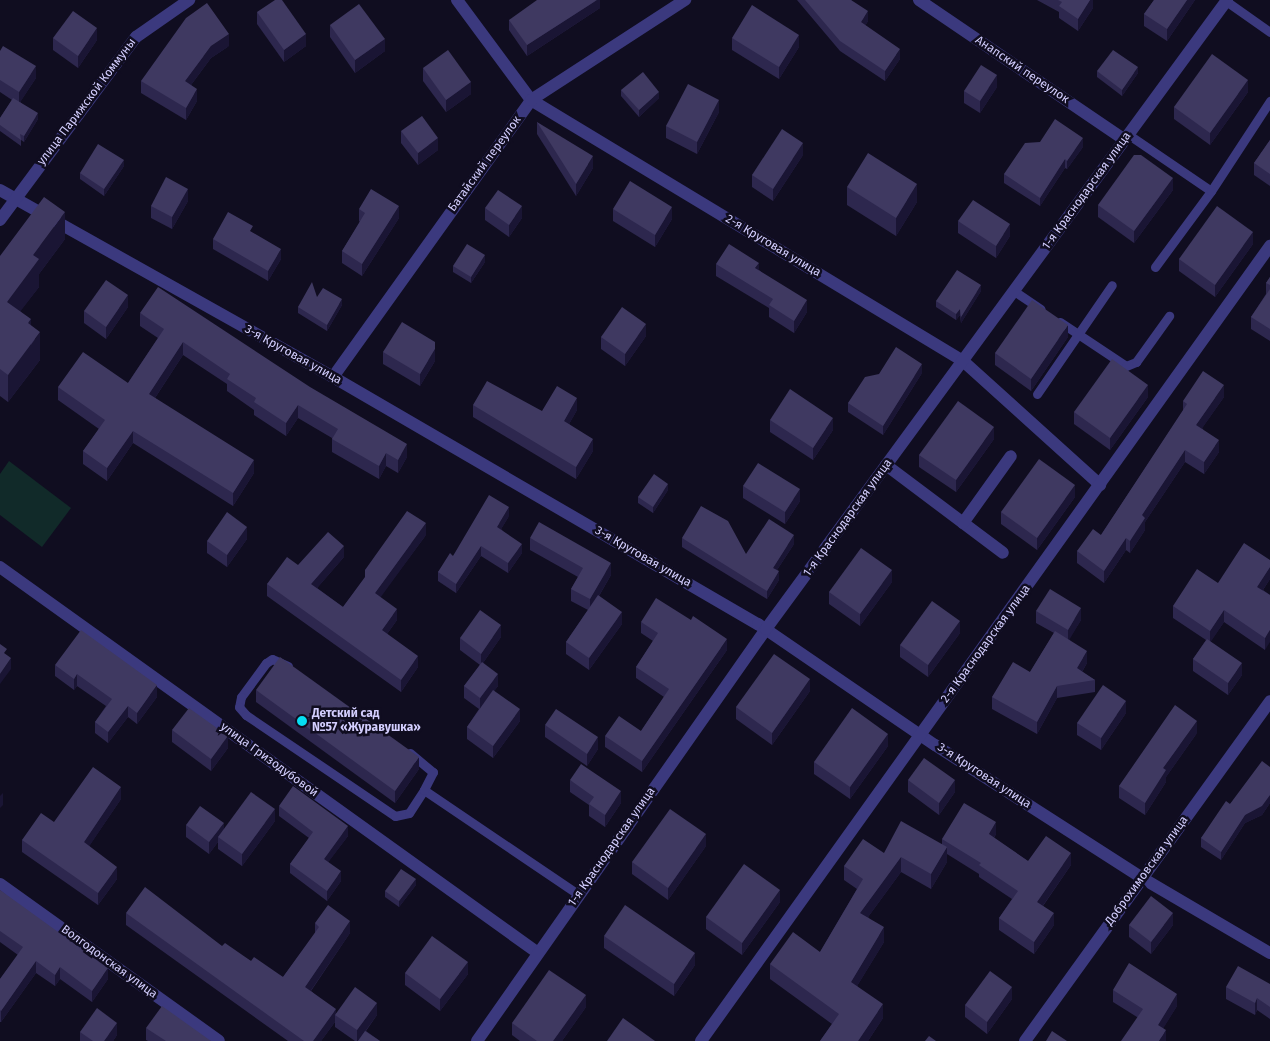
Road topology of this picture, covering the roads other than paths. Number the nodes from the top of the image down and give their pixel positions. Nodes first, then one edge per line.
1 (189, 0) edge
2 (457, 0) edge
3 (685, 0) edge
4 (919, 0) edge
5 (1226, 1) edge
6 (1270, 32) edge
7 (531, 100) junction
8 (1270, 101) edge
9 (1127, 137) junction
10 (0, 190) edge
11 (1211, 191) junction
12 (14, 198) junction
13 (0, 220) edge
14 (1270, 246) edge
15 (1155, 267) dead end
16 (1112, 285) dead end
17 (1014, 291) junction
18 (1169, 316) dead end
19 (1078, 334) junction
20 (963, 361) junction
21 (333, 377) junction
22 (1037, 394) dead end
23 (1011, 456) dead end
24 (886, 465) junction
25 (1100, 485) junction
26 (963, 523) junction
27 (1003, 553) dead end
28 (0, 567) edge
29 (766, 629) junction
30 (295, 672) edge
31 (1270, 700) edge
32 (921, 736) junction
33 (398, 744) edge
34 (424, 790) junction
35 (1142, 878) junction
36 (0, 884) edge
37 (578, 895) junction
38 (538, 953) junction
39 (1270, 953) edge
40 (219, 1041) edge
41 (477, 1041) edge
42 (701, 1041) edge
43 (1024, 1041) edge

1 - 12 street, улица Парижской Коммуны
2 - 7 street, 2-я Круговая улица
3 - 7 street, Батайский переулок
4 - 9 street, Анапский переулок
5 - 6 lane
5 - 9 street, 1-я Краснодарская улица
7 - 20 street, 2-я Круговая улица
7 - 21 street, Батайский переулок
8 - 11 lane
9 - 11 lane
9 - 17 street, 1-я Краснодарская улица
10 - 12 street, 3-я Круговая улица
11 - 15 lane
12 - 13 street, улица Парижской Коммуны
12 - 21 street, 3-я Круговая улица
14 - 25 street, 2-я Краснодарская улица
16 - 19 lane
17 - 19 lane
17 - 20 street, 1-я Краснодарская улица
18 - 19 lane
19 - 22 lane
20 - 24 street, 1-я Краснодарская улица
20 - 25 street, 2-я Круговая улица
21 - 29 street, 3-я Круговая улица
23 - 26 street
24 - 26 street
24 - 29 street, 1-я Краснодарская улица
25 - 32 street, 2-я Краснодарская улица
26 - 27 street
28 - 38 street, улица Гризодубовой
29 - 32 street, 3-я Круговая улица
29 - 37 street, 1-я Краснодарская улица
30 - 34 lane
31 - 35 street, Доброхимовская улица
32 - 35 street, 3-я Круговая улица
32 - 42 street, 2-я Краснодарская улица
33 - 34 lane
34 - 37 lane
35 - 39 street, 3-я Круговая улица
35 - 43 street, Доброхимовская улица
36 - 40 street, Волгодонская улица
37 - 38 street, 1-я Краснодарская улица
38 - 41 street, 1-я Краснодарская улица

